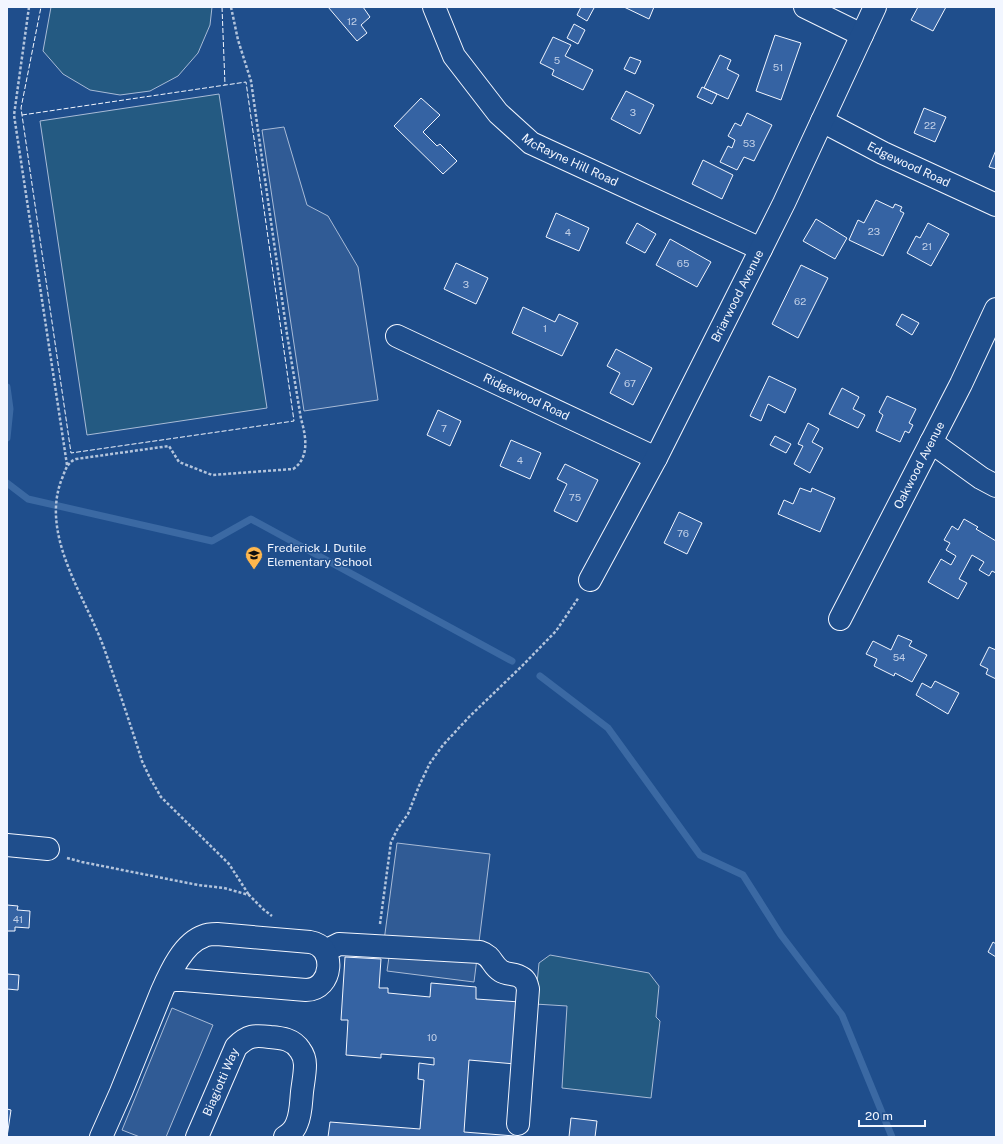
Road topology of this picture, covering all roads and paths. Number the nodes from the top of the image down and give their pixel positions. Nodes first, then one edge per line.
1 (29, 7) edge
2 (231, 7) edge
3 (434, 7) edge
4 (805, 7) edge
5 (875, 7) edge
6 (862, 35) junction
7 (822, 122) junction
8 (996, 205) edge
9 (761, 249) junction
10 (996, 310) edge
11 (398, 336) dead end
12 (931, 442) junction
13 (656, 458) junction
14 (67, 466) junction
15 (996, 486) edge
16 (590, 580) joint
17 (840, 619) dead end
18 (7, 845) edge
19 (48, 849) joint
20 (250, 895) junction
21 (275, 918) dead end
22 (377, 946) junction
23 (325, 951) junction
24 (166, 982) junction
25 (518, 1124) dead end
26 (101, 1137) edge
27 (197, 1137) edge
28 (285, 1137) edge

1 - 14 path
2 - 14 path
3 - 9 street, McRayne Hill Road
4 - 6 street
5 - 6 street, Briarwood Avenue
6 - 7 street, Briarwood Avenue
7 - 8 street, Edgewood Road
7 - 9 street, Briarwood Avenue
9 - 13 street, Briarwood Avenue
10 - 12 street, Oakwood Avenue
11 - 13 street, Ridgewood Road
12 - 15 street
12 - 17 street, Oakwood Avenue
13 - 16 street, Briarwood Avenue
14 - 20 path
16 - 22 path
18 - 19 street
19 - 20 path
20 - 21 path
22 - 23 street
22 - 25 street
23 - 24 street
23 - 24 street
24 - 26 street
27 - 28 street, Biagiotti Way

